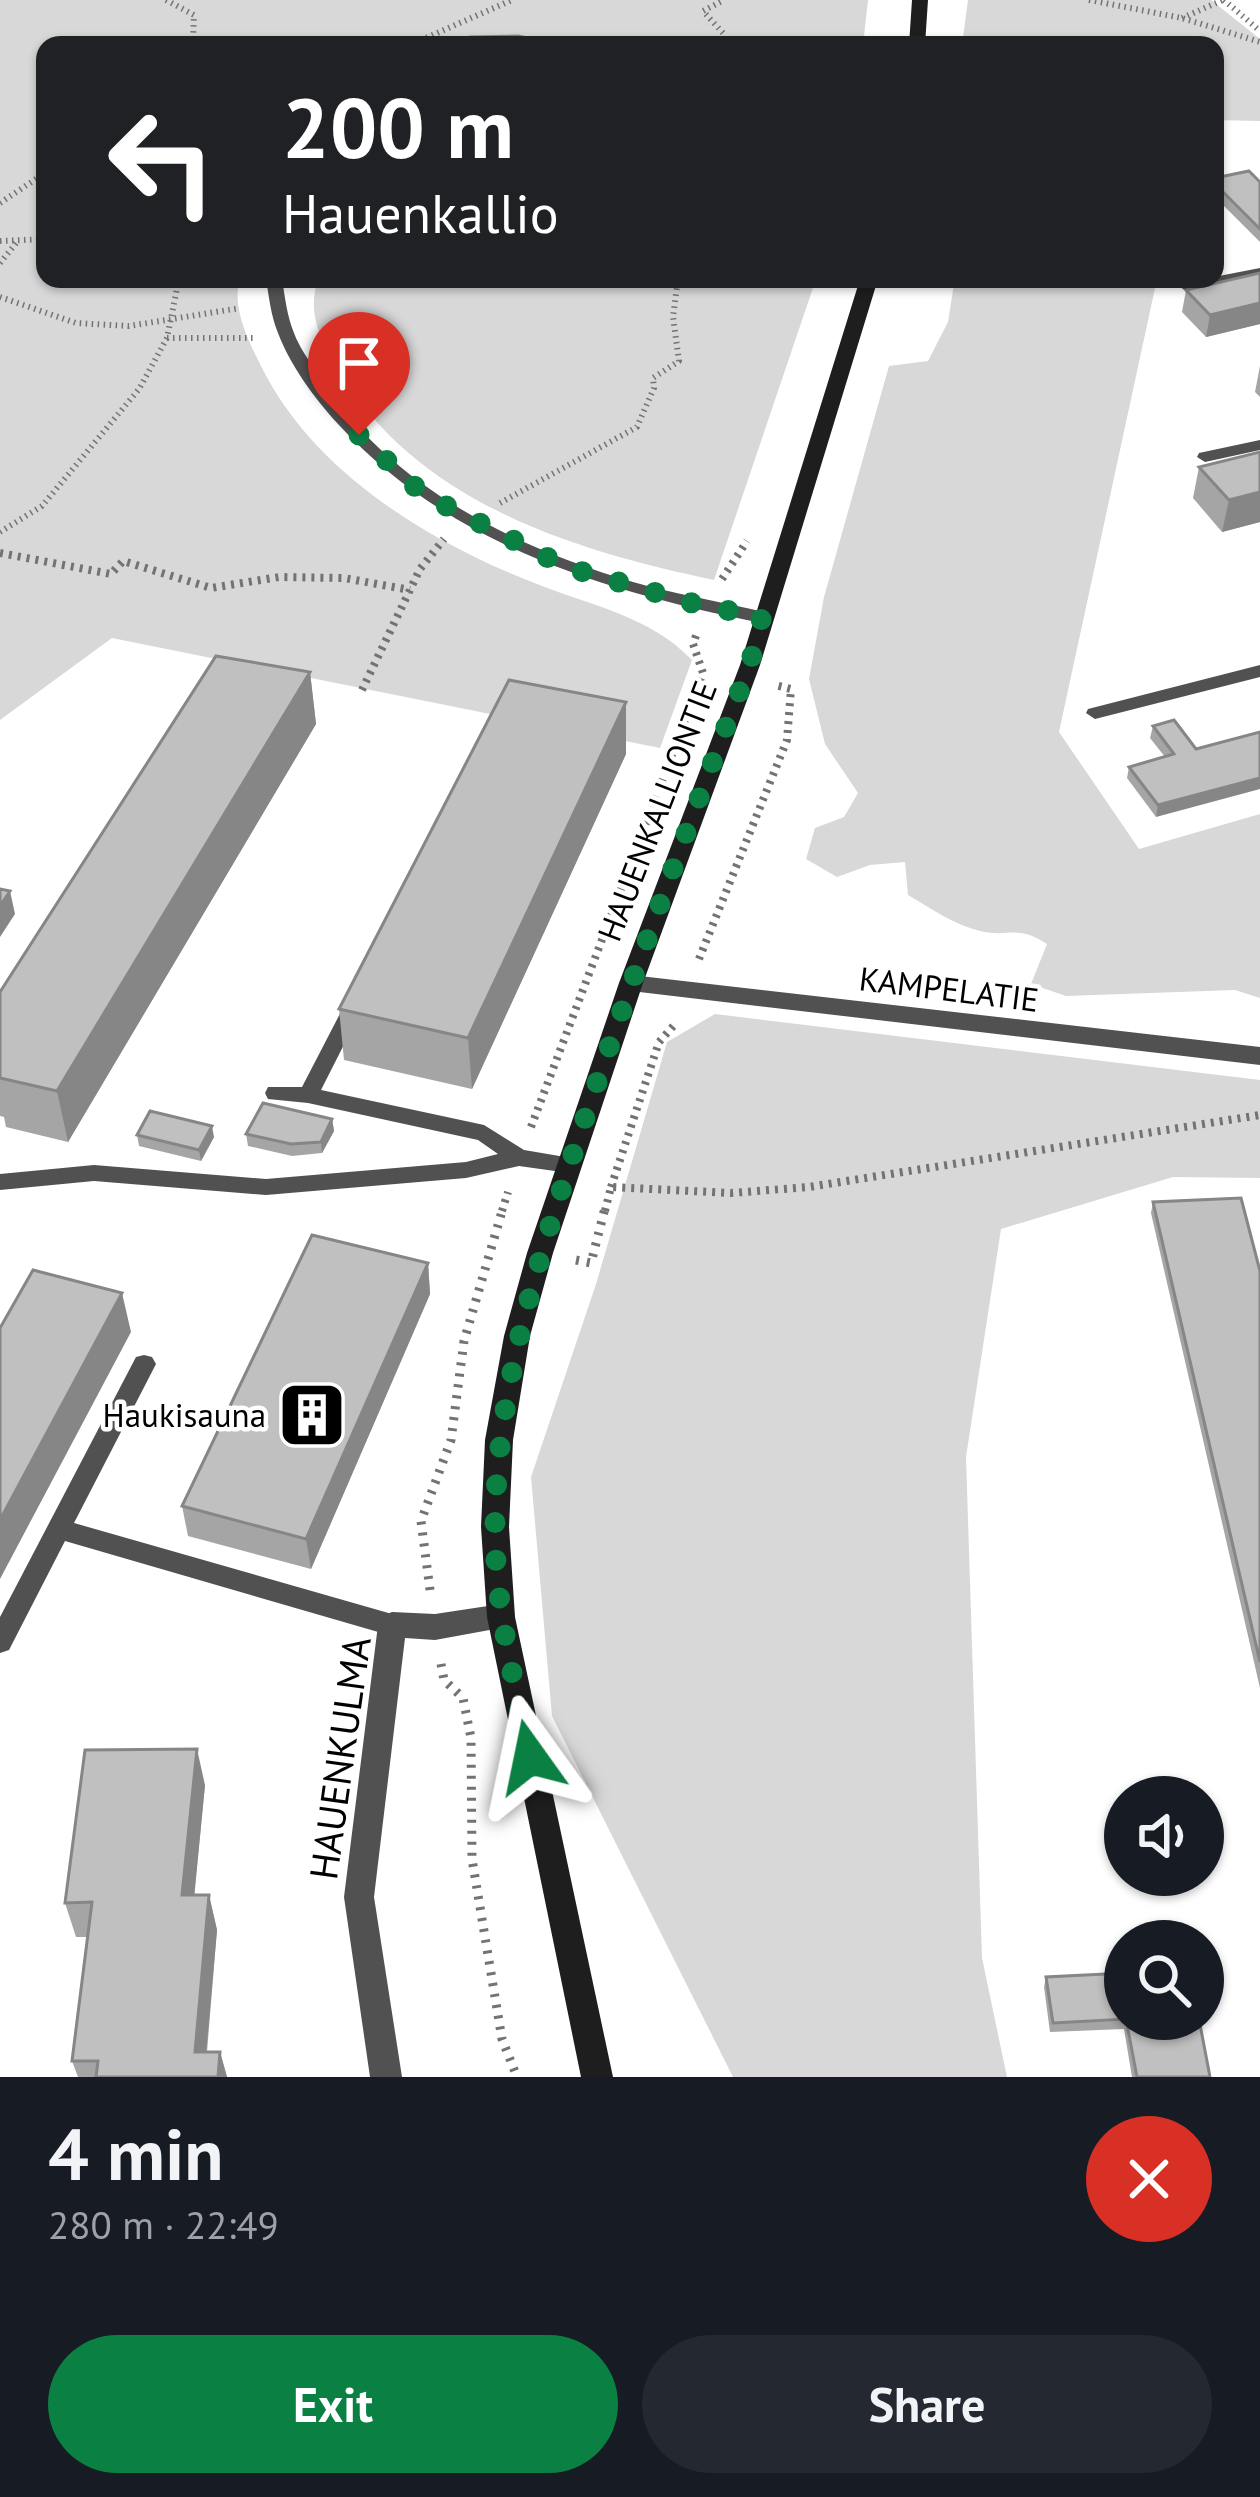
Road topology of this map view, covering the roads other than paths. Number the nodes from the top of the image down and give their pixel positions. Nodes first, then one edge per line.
1 (920, 0) edge
2 (918, 36) edge
3 (1260, 273) edge
4 (1224, 280) edge
5 (276, 288) edge
6 (866, 288) edge
7 (1260, 445) edge
8 (1205, 457) dead end
9 (762, 616) junction
10 (1260, 671) edge
11 (1095, 713) dead end
12 (631, 983) junction
13 (363, 989) edge
14 (1260, 1056) edge
15 (276, 1093) dead end
16 (308, 1095) junction
17 (519, 1158) junction
18 (569, 1165) junction
19 (0, 1182) edge
20 (144, 1364) dead end
21 (58, 1529) junction
22 (501, 1617) junction
23 (392, 1624) junction
24 (0, 1642) edge
25 (386, 2077) edge
26 (597, 2077) edge

1 - 2 main road
3 - 4 lane
5 - 9 lane
6 - 9 main road, HAUENKALLIONTIE
7 - 8 lane
9 - 12 main road, HAUENKALLIONTIE
10 - 11 lane
12 - 14 street, KAMPELATIE
12 - 18 main road, HAUENKALLIONTIE
13 - 16 lane
15 - 16 lane
16 - 17 lane
17 - 18 lane
17 - 19 lane
18 - 22 main road, HAUENKALLIONTIE
20 - 21 lane
21 - 23 lane
21 - 24 lane
22 - 23 street, HAUENKULMA
22 - 26 main road, HAUENKALLIONTIE
23 - 25 street, HAUENKULMA

